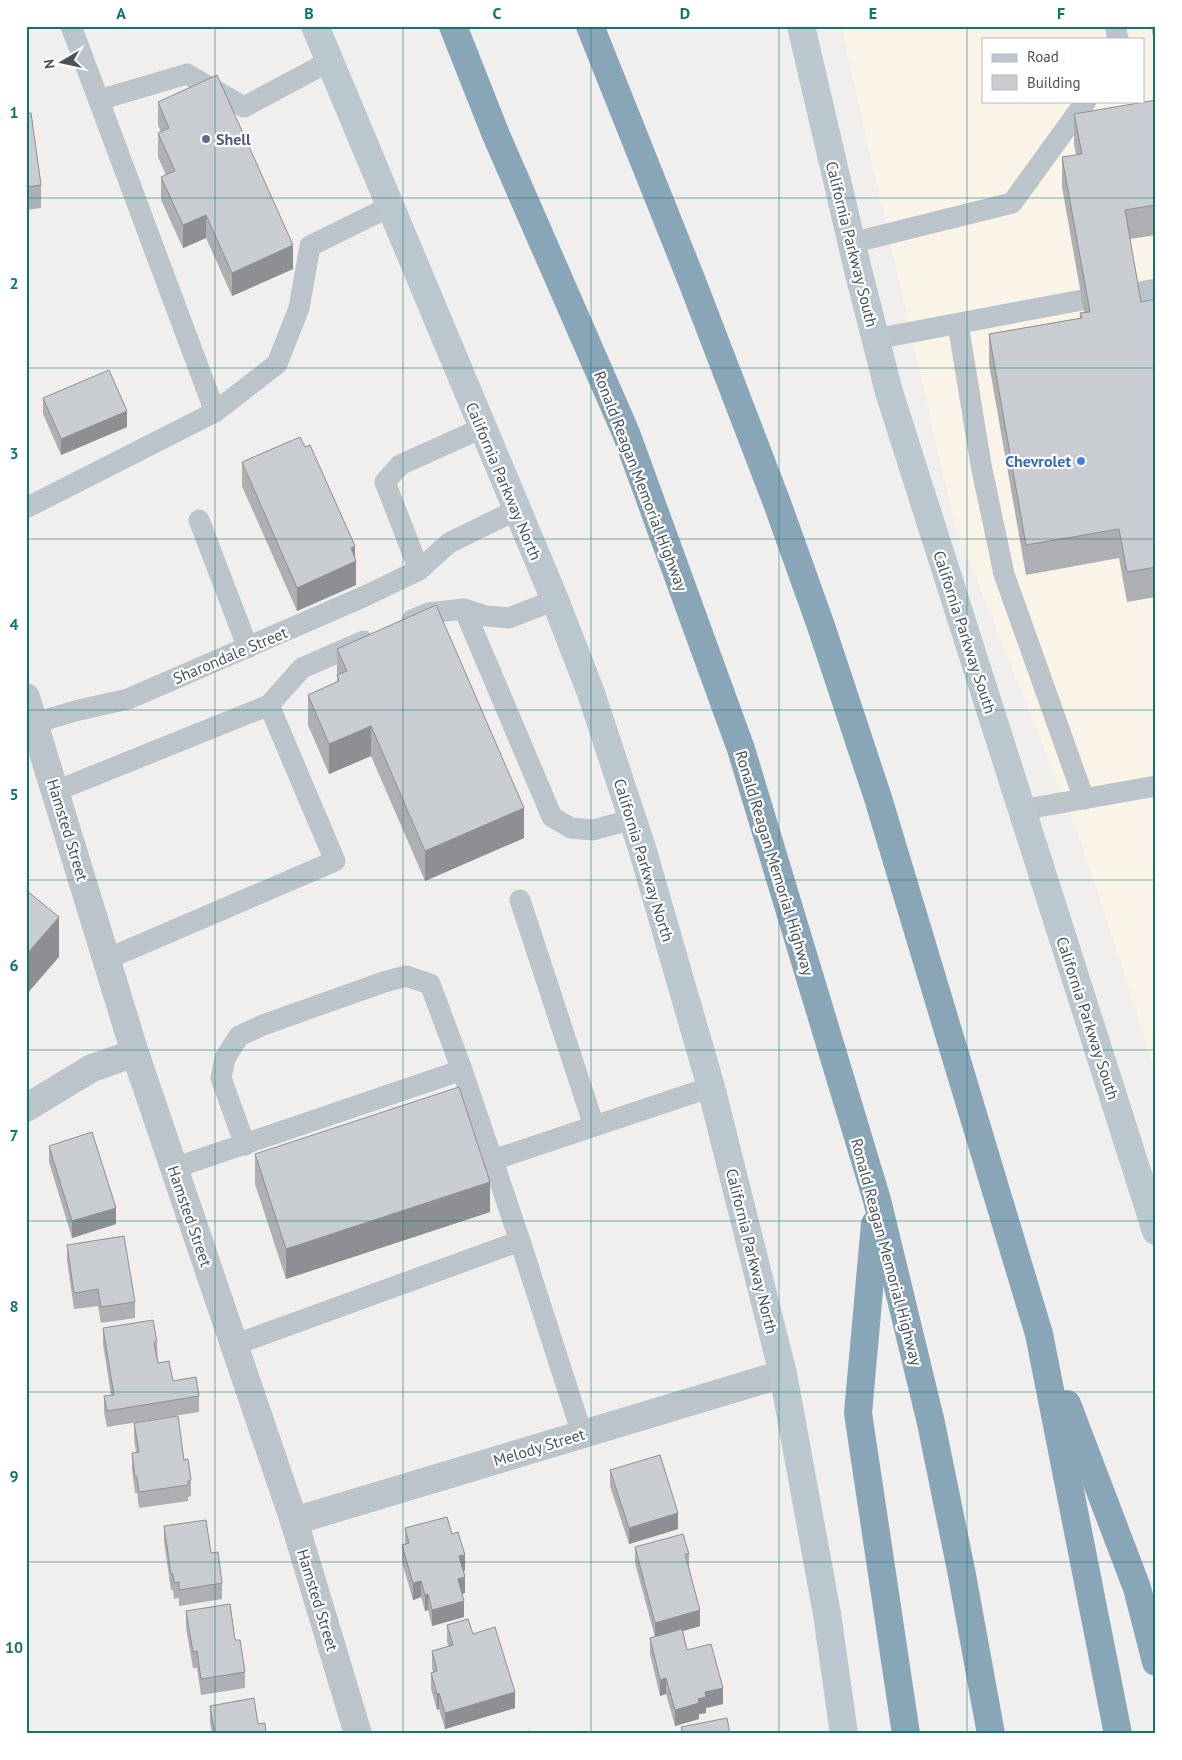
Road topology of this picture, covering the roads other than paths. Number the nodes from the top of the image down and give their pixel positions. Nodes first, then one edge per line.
1 (71, 26) edge
2 (315, 26) edge
3 (453, 26) edge
4 (590, 26) edge
5 (604, 26) edge
6 (800, 26) edge
7 (330, 61) junction
8 (617, 98) junction
9 (99, 100) junction
10 (1085, 102) edge
11 (391, 206) junction
12 (851, 243) junction
13 (1156, 289) edge
14 (1134, 293) edge
15 (1082, 300) edge
16 (958, 324) junction
17 (875, 339) junction
18 (215, 412) junction
19 (482, 428) junction
20 (26, 508) edge
21 (516, 510) junction
22 (199, 520) dead end
23 (419, 570) junction
24 (555, 600) junction
25 (464, 609) junction
26 (248, 648) junction
27 (26, 697) edge
28 (269, 705) junction
29 (35, 723) junction
30 (1156, 786) edge
31 (56, 791) junction
32 (1084, 799) junction
33 (1021, 810) junction
34 (633, 819) junction
35 (520, 900) dead end
36 (107, 960) junction
37 (135, 1053) junction
38 (462, 1070) junction
39 (711, 1087) junction
40 (26, 1108) edge
41 (594, 1126) junction
42 (245, 1145) junction
43 (493, 1160) junction
44 (174, 1168) junction
45 (877, 1200) junction
46 (1155, 1229) edge
47 (520, 1241) junction
48 (1039, 1334) junction
49 (234, 1345) junction
50 (783, 1374) junction
51 (582, 1434) junction
52 (294, 1521) junction
53 (1156, 1662) edge
54 (358, 1734) edge
55 (844, 1734) edge
56 (906, 1734) edge
57 (991, 1734) edge
58 (1118, 1734) edge

1 - 9 lane
2 - 7 main road, California Parkway North
3 - 45 highway, Ronald Reagan Memorial Highway
4 - 8 highway
5 - 8 highway
6 - 12 main road, California Parkway South
7 - 9 lane
7 - 11 main road, California Parkway North
8 - 48 highway
9 - 18 lane
10 - 12 lane
11 - 18 lane
11 - 19 main road, California Parkway North
12 - 17 main road, California Parkway South
13 - 14 lane
15 - 16 lane
16 - 17 lane
16 - 32 lane
17 - 33 main road, California Parkway South
18 - 20 lane
19 - 21 main road, California Parkway North
19 - 23 lane
21 - 23 lane, Sharondale Street
21 - 24 main road, California Parkway North
22 - 26 lane
23 - 26 lane, Sharondale Street
24 - 25 lane
24 - 34 main road, California Parkway North
25 - 28 lane
25 - 34 lane
26 - 29 lane, Sharondale Street
27 - 29 street, Hamsted Street
28 - 31 lane
28 - 36 lane
29 - 31 street, Hamsted Street
30 - 32 lane
31 - 36 street, Hamsted Street
32 - 33 lane
33 - 46 main road, California Parkway South
34 - 39 main road, California Parkway North
35 - 41 lane
36 - 37 street, Hamsted Street
37 - 40 street
37 - 44 street, Hamsted Street
38 - 42 lane
38 - 42 lane
38 - 43 lane
39 - 41 lane
39 - 50 main road, California Parkway North
41 - 43 lane
42 - 44 lane
43 - 47 lane
44 - 49 street, Hamsted Street
45 - 56 highway
45 - 57 highway, Ronald Reagan Memorial Highway
47 - 49 lane
47 - 51 lane
48 - 53 highway
48 - 58 highway
49 - 52 street, Hamsted Street
50 - 51 street, Melody Street
50 - 55 main road, California Parkway North
51 - 52 street, Melody Street
52 - 54 street, Hamsted Street

